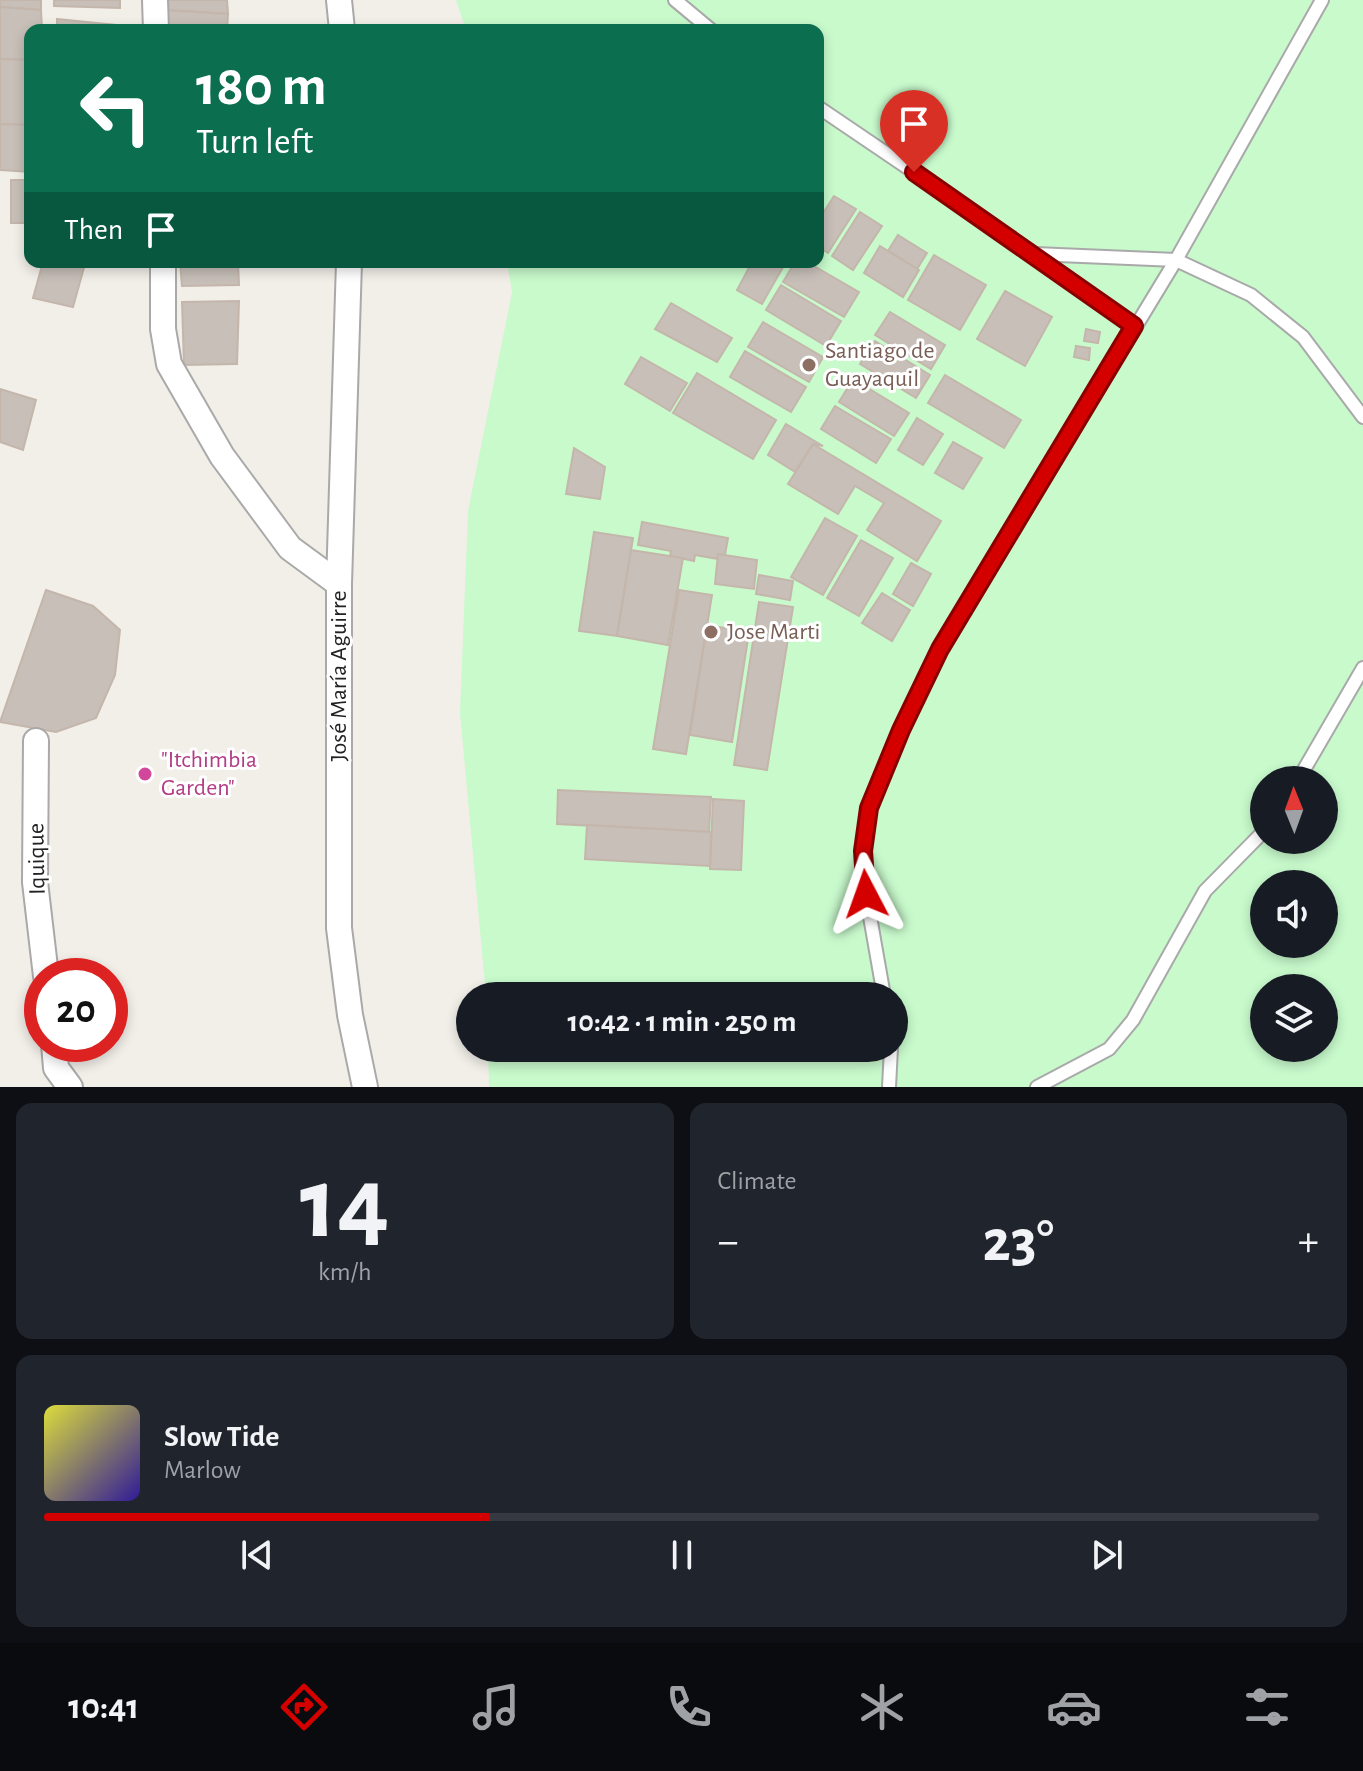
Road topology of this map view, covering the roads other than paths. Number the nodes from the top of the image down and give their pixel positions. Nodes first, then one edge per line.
1 (155, 0) edge
2 (339, 0) edge
3 (675, 0) edge
4 (1322, 0) edge
5 (156, 24) edge
6 (341, 24) edge
7 (704, 24) edge
8 (824, 111) edge
9 (1035, 254) junction
10 (1176, 260) junction
11 (163, 268) edge
12 (349, 268) edge
13 (1134, 326) junction
14 (1363, 417) edge
15 (339, 584) junction
16 (1363, 668) edge
17 (36, 741) dead end
18 (1306, 766) edge
19 (1250, 845) edge
20 (44, 958) edge
21 (882, 982) edge
22 (56, 1062) edge
23 (890, 1062) edge
24 (70, 1087) edge
25 (365, 1087) edge
26 (889, 1087) edge
27 (1037, 1087) edge

1 - 5 street
2 - 6 street
3 - 7 lane
4 - 10 lane
8 - 9 lane
9 - 10 lane
9 - 13 lane
10 - 13 lane
10 - 14 lane
11 - 15 street
12 - 15 street, José María Aguirre
13 - 21 lane
15 - 25 street, José María Aguirre
16 - 18 lane
17 - 20 street, Iquique
19 - 27 lane
22 - 24 street
23 - 26 lane

